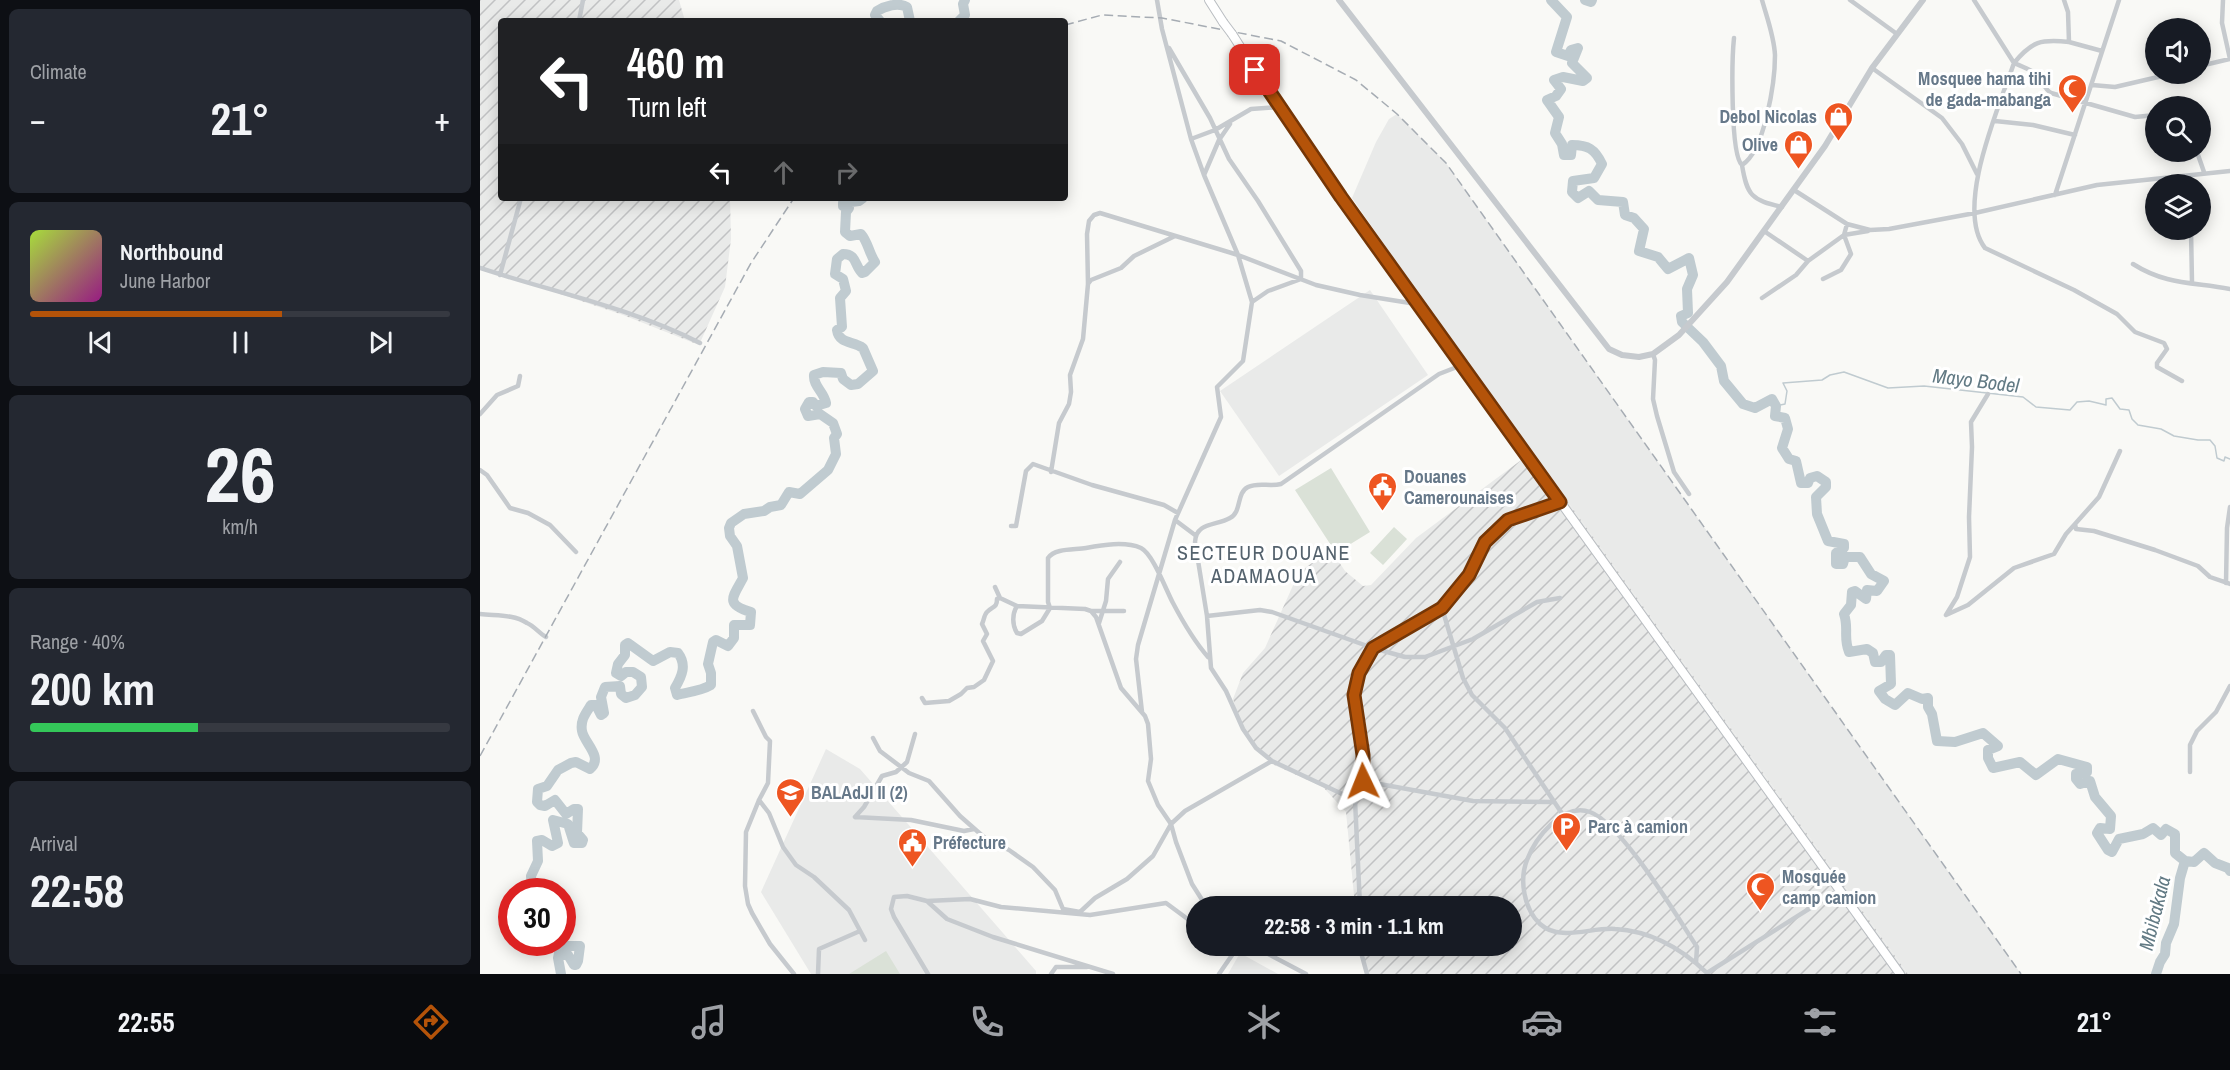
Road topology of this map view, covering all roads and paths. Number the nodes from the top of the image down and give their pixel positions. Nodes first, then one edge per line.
1 (584, 0) edge
2 (1157, 0) edge
3 (1209, 0) edge
4 (1339, 0) edge
5 (1768, 0) edge
6 (1850, 0) edge
7 (1923, 0) edge
8 (1974, 0) edge
9 (2064, 0) edge
10 (2119, 0) edge
11 (2223, 0) edge
12 (1762, 2) edge
13 (580, 18) edge
14 (1897, 34) junction
15 (1734, 38) dead end
16 (1165, 40) junction
17 (2069, 42) junction
18 (2102, 51) junction
19 (2230, 59) edge
20 (2014, 63) junction
21 (2211, 63) edge
22 (1872, 68) junction
23 (2145, 80) edge
24 (2092, 85) junction
25 (2086, 104) junction
26 (1279, 107) junction
27 (2145, 116) edge
28 (1232, 121) junction
29 (1995, 121) junction
30 (1215, 130) junction
31 (2075, 135) junction
32 (1191, 139) junction
33 (1219, 140) junction
34 (2200, 162) edge
35 (1742, 165) junction
36 (2204, 172) junction
37 (2229, 172) edge
38 (1977, 174) junction
39 (2194, 174) edge
40 (1204, 175) junction
41 (2145, 180) edge
42 (1794, 190) junction
43 (2055, 195) junction
44 (521, 201) edge
45 (1782, 207) junction
46 (1975, 213) junction
47 (1847, 224) junction
48 (1870, 230) junction
49 (1764, 231) junction
50 (1844, 235) junction
51 (1175, 236) junction
52 (2191, 240) edge
53 (1238, 255) junction
54 (1808, 261) junction
55 (2133, 264) dead end
56 (480, 268) edge
57 (500, 275) junction
58 (1301, 279) junction
59 (1823, 279) dead end
60 (2192, 282) junction
61 (1088, 285) junction
62 (2230, 289) edge
63 (1762, 298) dead end
64 (1252, 302) junction
65 (1410, 303) dead end
66 (700, 343) dead end
67 (1653, 354) junction
68 (1462, 365) junction
69 (520, 376) dead end
70 (2182, 381) dead end
71 (1988, 394) dead end
72 (480, 414) edge
73 (2120, 452) dead end
74 (480, 470) edge
75 (1051, 472) junction
76 (1689, 494) dead end
77 (1560, 502) junction
78 (2230, 507) edge
79 (1178, 513) junction
80 (1175, 520) junction
81 (2075, 524) junction
82 (1011, 526) dead end
83 (1195, 534) junction
84 (576, 552) dead end
85 (1119, 562) dead end
86 (1159, 575) junction
87 (2228, 583) edge
88 (995, 587) dead end
89 (1000, 598) junction
90 (1560, 598) dead end
91 (1017, 606) junction
92 (1050, 608) junction
93 (1442, 608) junction
94 (1091, 611) junction
95 (1124, 611) dead end
96 (1103, 612) junction
97 (480, 614) edge
98 (1207, 616) junction
99 (1099, 623) junction
100 (546, 637) dead end
101 (1453, 646) junction
102 (1373, 648) junction
103 (1209, 658) junction
104 (2230, 686) edge
105 (922, 698) dead end
106 (753, 711) dead end
107 (1142, 712) junction
108 (915, 734) dead end
109 (873, 738) dead end
110 (1272, 762) junction
111 (902, 767) junction
112 (2190, 772) dead end
113 (1363, 781) junction
114 (759, 800) junction
115 (1355, 801) junction
116 (1554, 802) junction
117 (1563, 815) junction
118 (1172, 824) junction
119 (975, 829) junction
120 (1839, 890) junction
121 (1200, 896) edge
122 (1360, 896) edge
123 (927, 901) junction
124 (1186, 918) edge
125 (860, 931) junction
126 (865, 940) dead end
127 (1231, 956) edge
128 (1272, 956) edge
129 (1363, 956) edge
130 (1696, 963) junction
131 (1096, 968) junction
132 (794, 974) edge
133 (818, 974) edge
134 (928, 974) edge
135 (1051, 974) edge
136 (1113, 974) edge
137 (1219, 974) edge
138 (1306, 974) edge
139 (1366, 974) edge
140 (1899, 974) edge

1 - 13 street
2 - 16 street
3 - 26 main road, bridge
4 - 67 street
5 - 12 street
6 - 14 street
7 - 14 street
8 - 20 street
9 - 17 street
10 - 18 street
11 - 19 street
12 - 35 street
14 - 22 street
15 - 35 street
16 - 30 street
16 - 32 street
17 - 18 street
17 - 20 street
18 - 24 street
19 - 21 street
20 - 25 street
20 - 29 street
22 - 38 street
22 - 42 street
23 - 24 street
24 - 25 street
25 - 27 street
25 - 31 street
26 - 28 street
26 - 68 main road
28 - 30 street
28 - 33 street
29 - 31 street
29 - 38 street
30 - 32 street
30 - 33 street
31 - 43 street
32 - 40 street
33 - 40 street
33 - 58 street
34 - 36 street
35 - 45 street
36 - 37 street
36 - 39 street
38 - 46 street
40 - 53 street
41 - 43 street
42 - 45 street
42 - 47 street
43 - 46 street
44 - 57 street
45 - 49 street
46 - 48 street
46 - 70 street
47 - 48 street
47 - 50 street
48 - 50 street
49 - 54 street
49 - 67 street
50 - 54 street
50 - 59 street
51 - 53 street
51 - 61 street
51 - 61 street
52 - 60 street
53 - 58 street
53 - 64 street
54 - 63 street
55 - 60 street
56 - 57 street
57 - 66 street
58 - 64 street
58 - 65 street
60 - 62 street
61 - 75 street
64 - 79 street
67 - 76 street
68 - 77 main road
68 - 83 street
69 - 72 street
71 - 81 street
73 - 81 street
74 - 84 street
75 - 79 street
75 - 82 street
77 - 93 street
77 - 120 main road
78 - 87 street
79 - 80 street
80 - 83 street
80 - 86 street
81 - 87 street
83 - 98 street
85 - 96 street
86 - 92 street
86 - 103 street
86 - 107 street
88 - 89 street
89 - 91 street
89 - 105 street
90 - 101 street
91 - 92 street
91 - 92 street
92 - 94 street
93 - 101 street
93 - 102 street
94 - 96 street
94 - 99 street
95 - 96 street
96 - 99 street
97 - 100 street
98 - 102 street
98 - 103 street
99 - 107 street
101 - 102 street
101 - 116 street
102 - 113 street
103 - 110 street
104 - 112 street
106 - 114 street
107 - 118 street
108 - 111 street
109 - 111 street
110 - 115 street
110 - 118 street
111 - 119 street
111 - 119 street
113 - 115 street
113 - 116 street
114 - 125 street
114 - 132 street
115 - 122 street
116 - 117 street
117 - 130 street
117 - 130 street
118 - 119 street
118 - 121 street
120 - 130 street
120 - 140 main road
123 - 124 street
123 - 131 street
123 - 134 street
125 - 126 street
125 - 133 street
127 - 137 street
128 - 138 street
129 - 139 street
131 - 135 street
131 - 136 street

